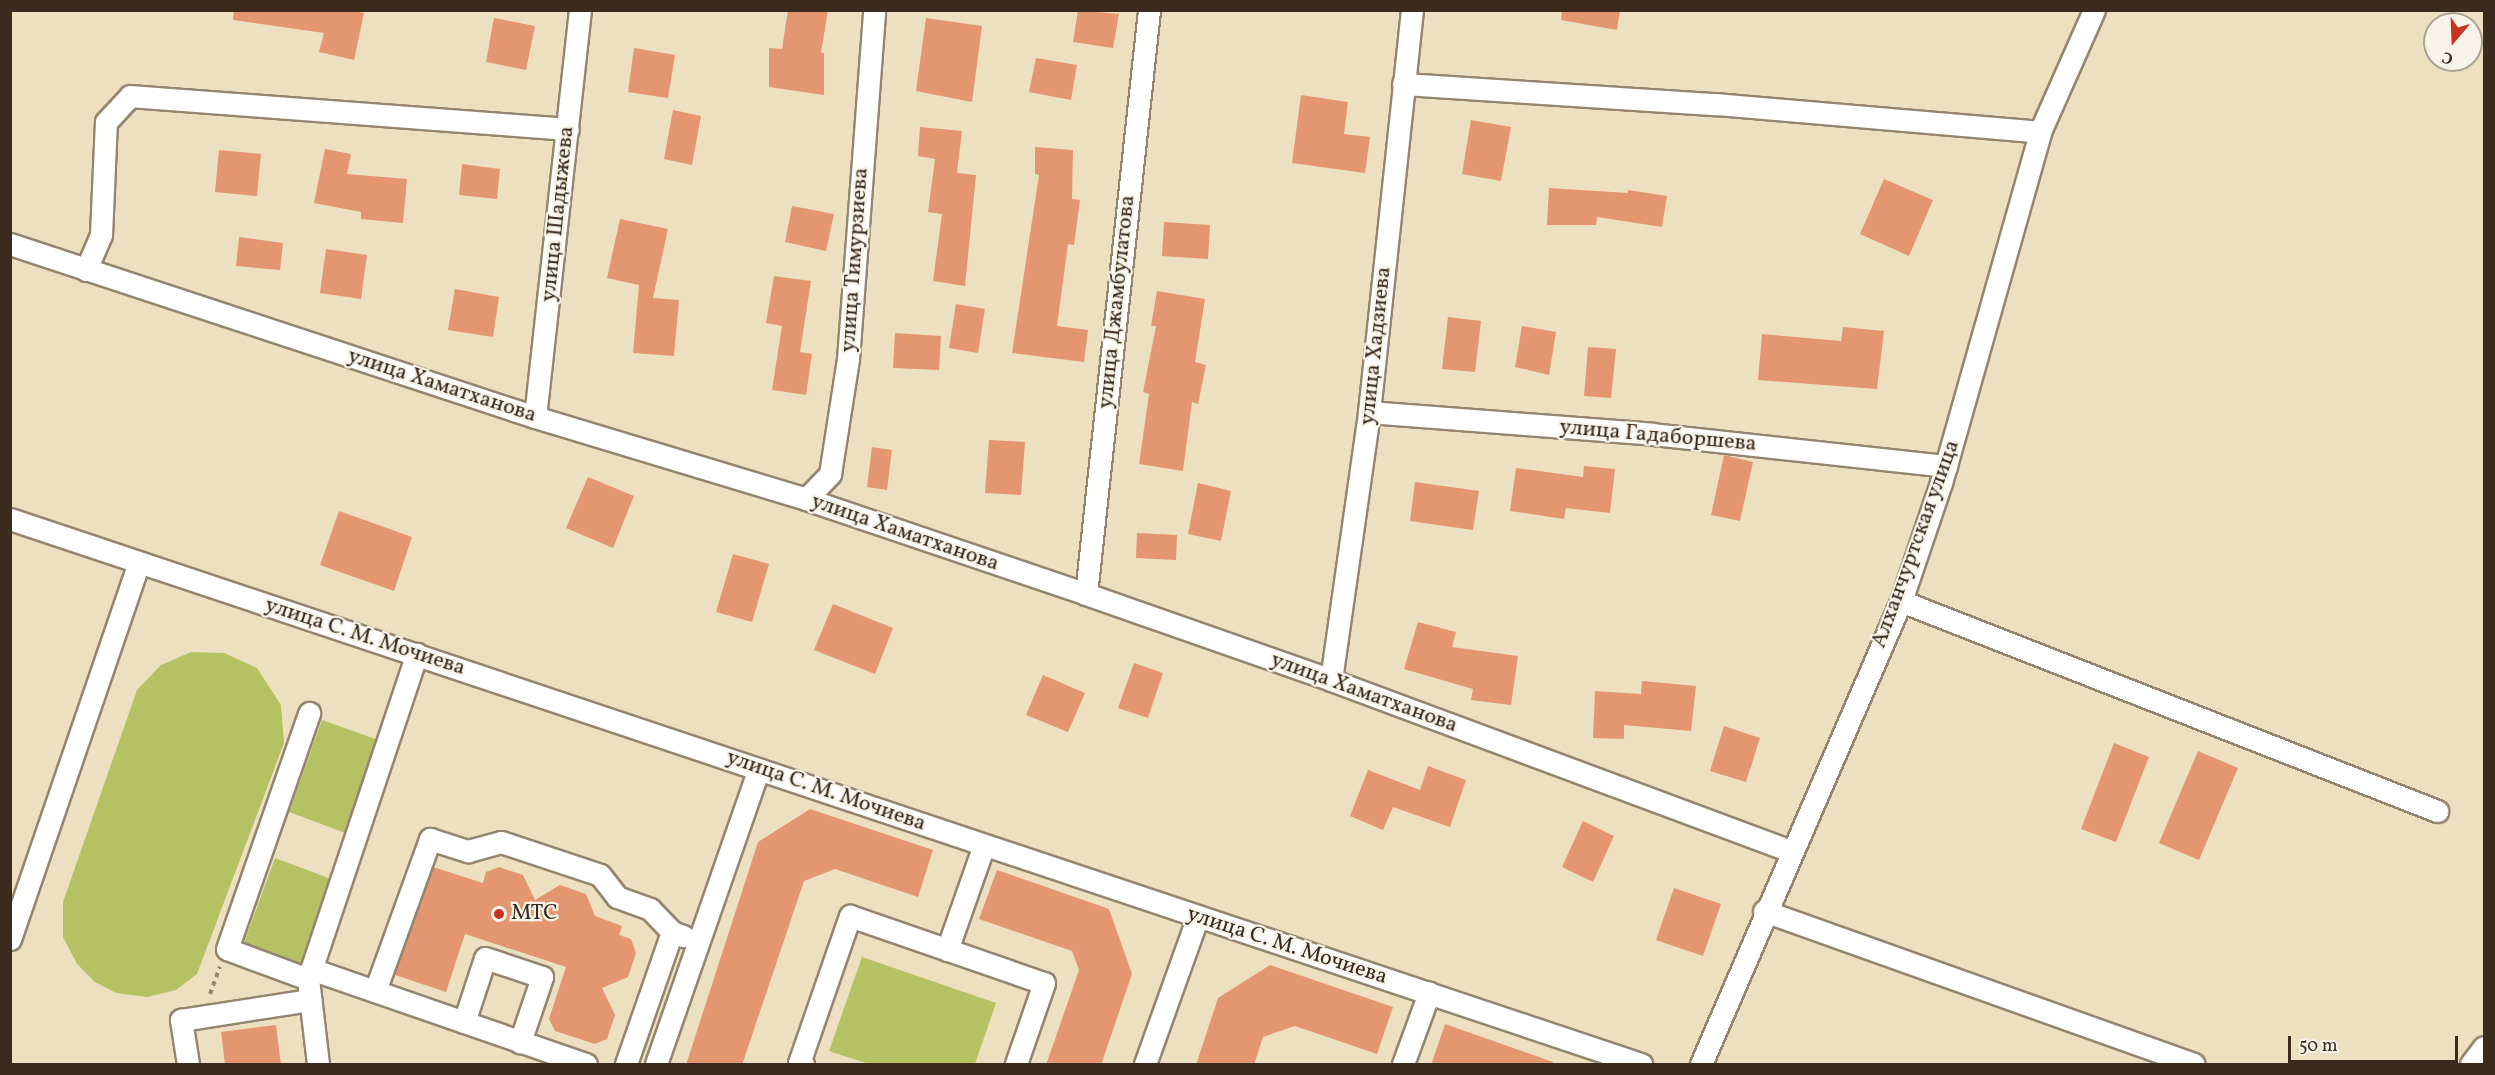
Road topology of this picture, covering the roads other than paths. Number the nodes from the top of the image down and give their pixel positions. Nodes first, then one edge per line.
1 (580, 10) edge
2 (874, 10) edge
3 (1149, 10) edge
4 (1412, 10) edge
5 (2094, 10) edge
6 (1403, 84) junction
7 (568, 129) junction
8 (2040, 132) junction
9 (10, 244) edge
10 (86, 270) junction
11 (1370, 412) junction
12 (535, 417) junction
13 (1946, 466) junction
14 (806, 499) junction
15 (10, 519) edge
16 (140, 562) junction
17 (1086, 594) junction
18 (1901, 601) junction
19 (417, 654) junction
20 (1331, 680) junction
21 (309, 713) dead end
22 (759, 769) junction
23 (2437, 811) dead end
24 (984, 844) junction
25 (1790, 851) junction
26 (1764, 911) junction
27 (1198, 916) junction
28 (672, 932) junction
29 (10, 939) edge
30 (699, 941) junction
31 (947, 950) junction
32 (309, 974) junction
33 (375, 991) junction
34 (1429, 993) junction
35 (310, 1000) junction
36 (464, 1022) junction
37 (520, 1042) junction
38 (2484, 1047) edge
39 (188, 1065) edge
40 (318, 1065) edge
41 (586, 1065) edge
42 (626, 1065) edge
43 (656, 1065) edge
44 (802, 1065) edge
45 (1016, 1065) edge
46 (1145, 1065) edge
47 (1403, 1065) edge
48 (1641, 1065) edge
49 (1701, 1065) edge
50 (2194, 1065) edge
51 (2471, 1065) edge

1 - 7 street, улица Шадыжева
2 - 14 street, улица Тимурзиева
3 - 17 street, улица Джамбулатова
4 - 6 street, улица Хадзиева
5 - 8 street, Алханчуртская улица
6 - 8 street
6 - 11 street, улица Хадзиева
7 - 10 street
7 - 12 street, улица Шадыжева
8 - 13 street, Алханчуртская улица
9 - 10 street, улица Хаматханова
10 - 12 street, улица Хаматханова
11 - 13 street, улица Гадаборшева
11 - 20 street, улица Хадзиева
12 - 14 street, улица Хаматханова
13 - 18 street, Алханчуртская улица
14 - 17 street, улица Хаматханова
15 - 16 street, улица С. М. Мочиева
16 - 19 street, улица С. М. Мочиева
16 - 29 street
17 - 20 street, улица Хаматханова
18 - 23 street
18 - 25 street, Алханчуртская улица
19 - 22 street, улица С. М. Мочиева
19 - 32 street
20 - 25 street, улица Хаматханова
21 - 32 street
22 - 24 street, улица С. М. Мочиева
22 - 30 street
24 - 27 street, улица С. М. Мочиева
24 - 31 street
25 - 26 street, Алханчуртская улица
26 - 49 street, Алханчуртская улица
26 - 50 street
27 - 34 street, улица С. М. Мочиева
27 - 46 street
28 - 30 street
28 - 33 street
28 - 42 street
30 - 43 street
31 - 44 street
31 - 45 street
32 - 33 street
32 - 35 street
33 - 36 street
34 - 47 street
34 - 48 street, улица С. М. Мочиева
35 - 39 street
35 - 40 street
36 - 37 street
36 - 37 street
37 - 41 street
38 - 51 street

